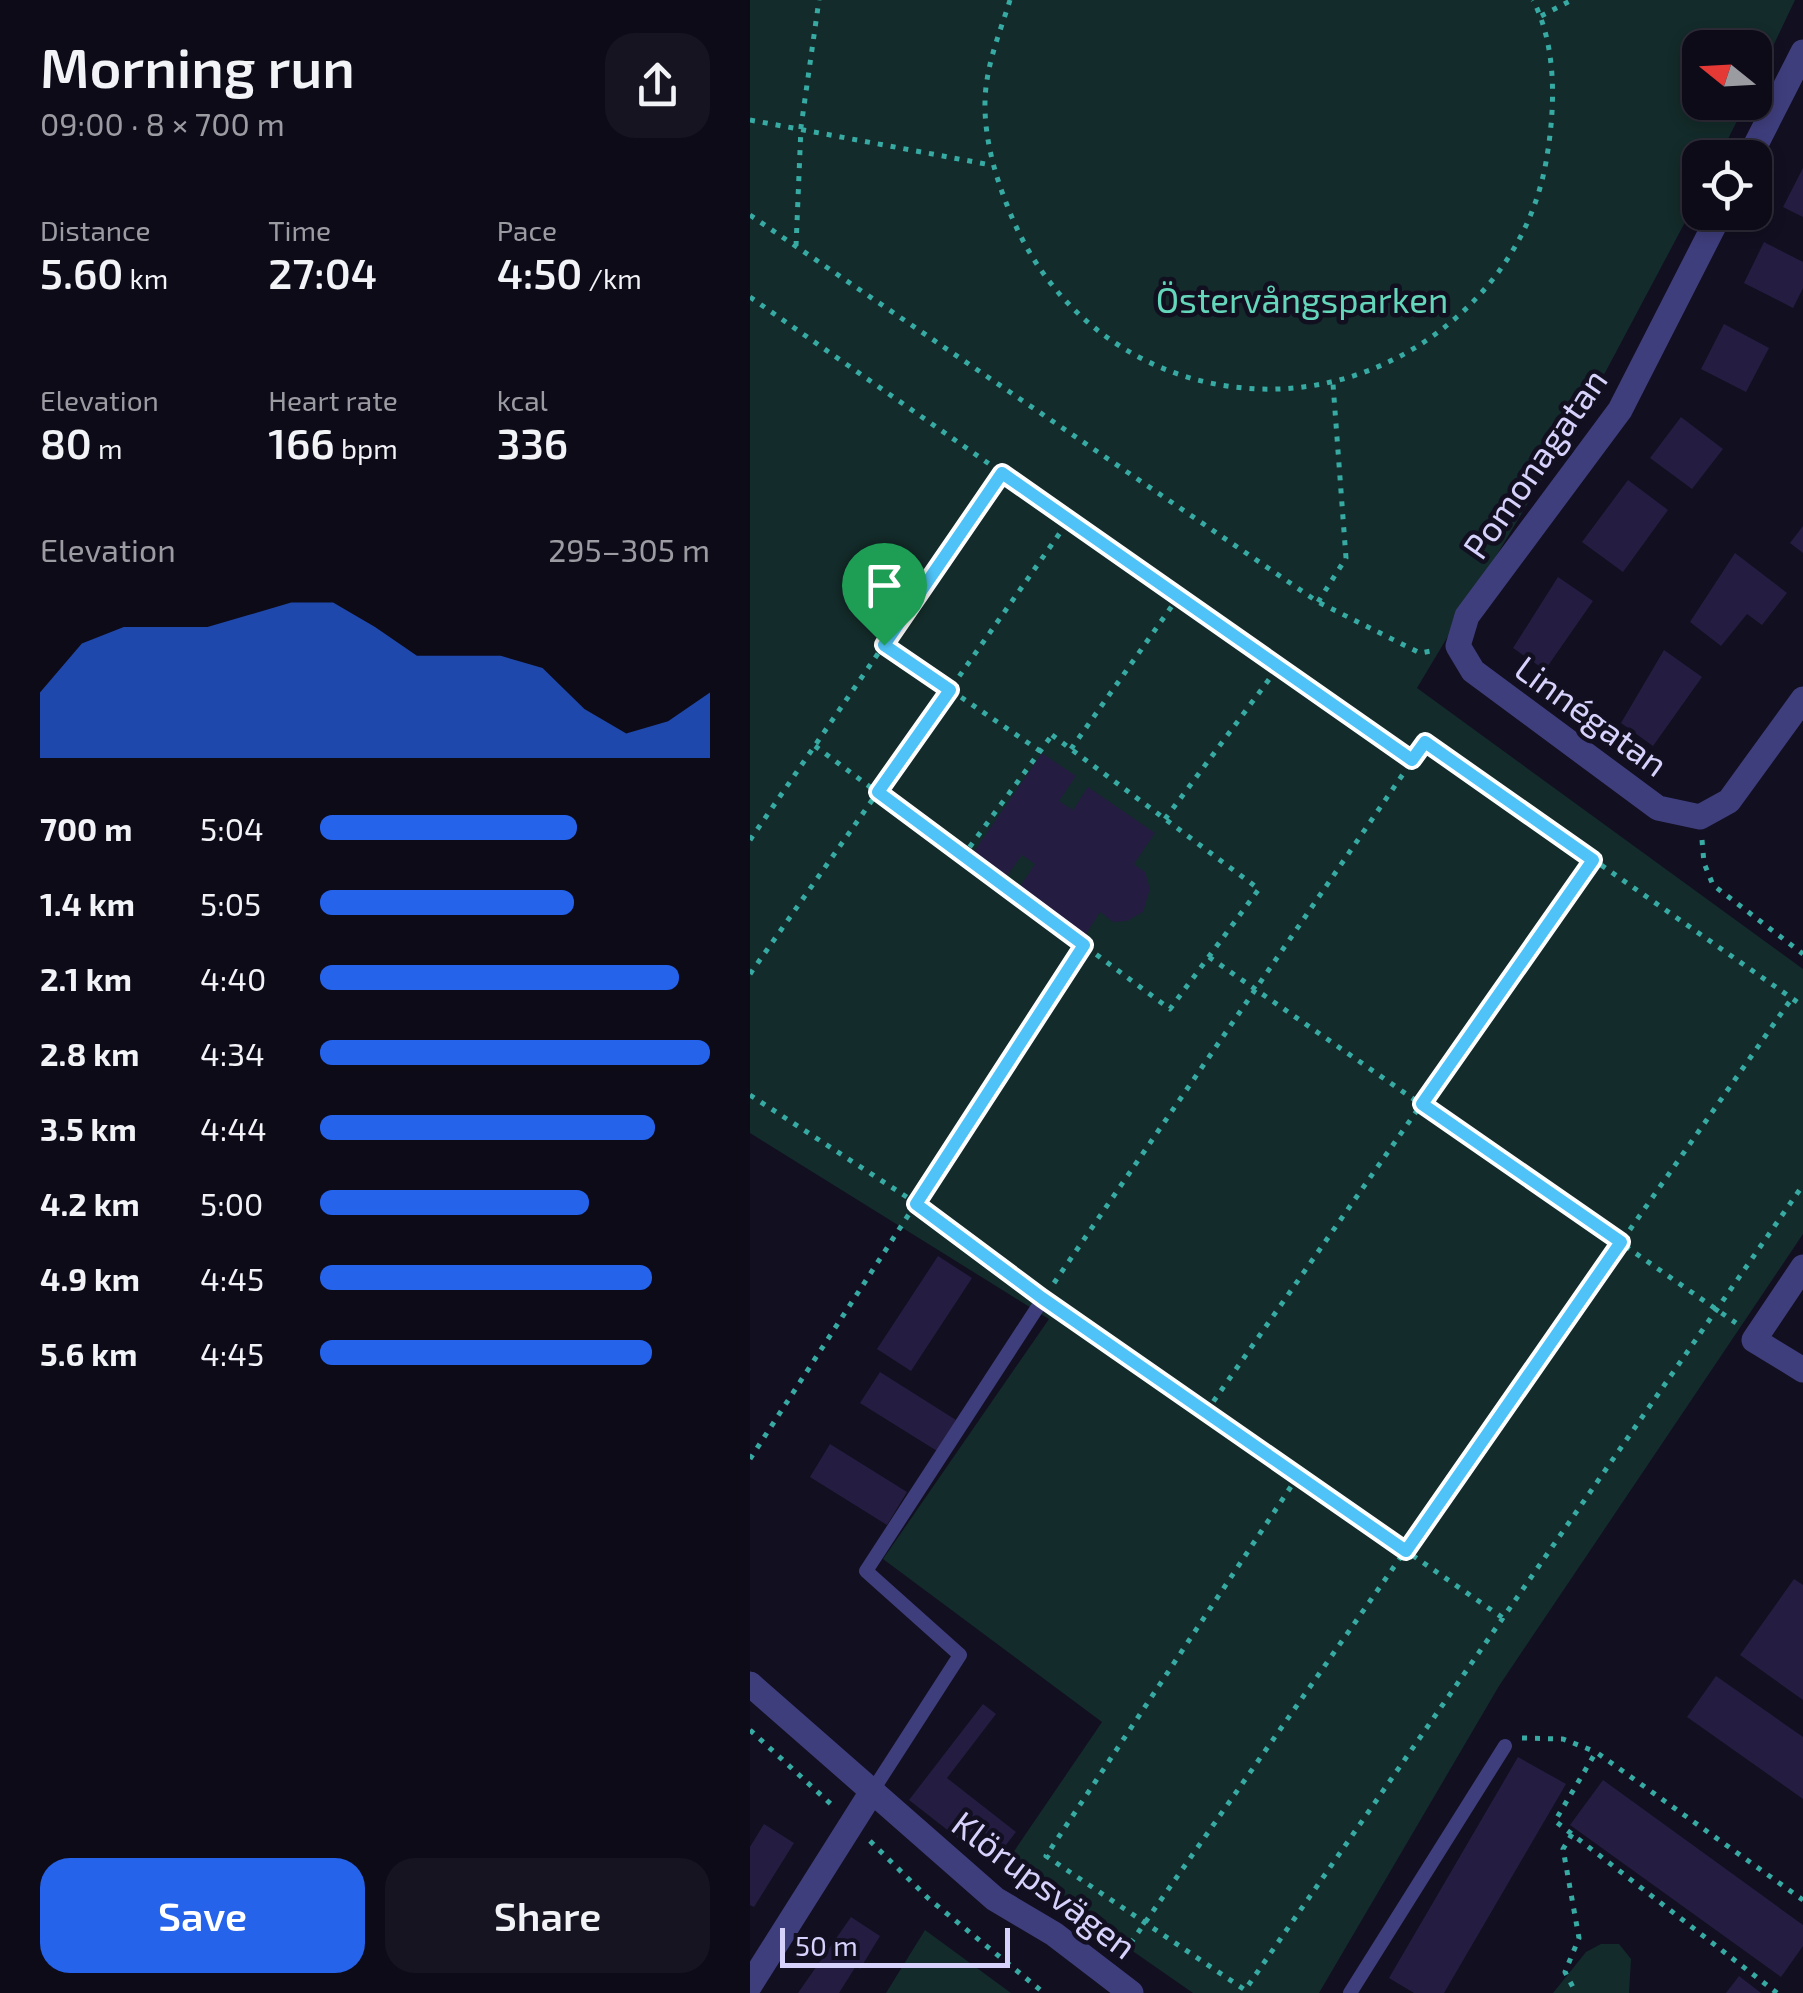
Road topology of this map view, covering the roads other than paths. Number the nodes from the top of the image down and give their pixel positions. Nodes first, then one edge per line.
1 (1803, 52) edge
2 (1758, 140) edge
3 (1712, 230) edge
4 (1458, 646) joint
5 (1803, 700) edge
6 (1803, 1267) edge
7 (1042, 1298) road end
8 (1803, 1370) edge
9 (750, 1684) edge
10 (1505, 1746) road end
11 (873, 1790) junction
12 (750, 1985) edge
13 (1130, 1993) edge
14 (1350, 1993) edge

1 - 2 street
3 - 4 street, Pomonagatan
4 - 5 street, Linnégatan
6 - 8 street
7 - 11 lane
9 - 11 street, Klörupsvägen
10 - 14 lane
11 - 12 street
11 - 13 street, Klörupsvägen

